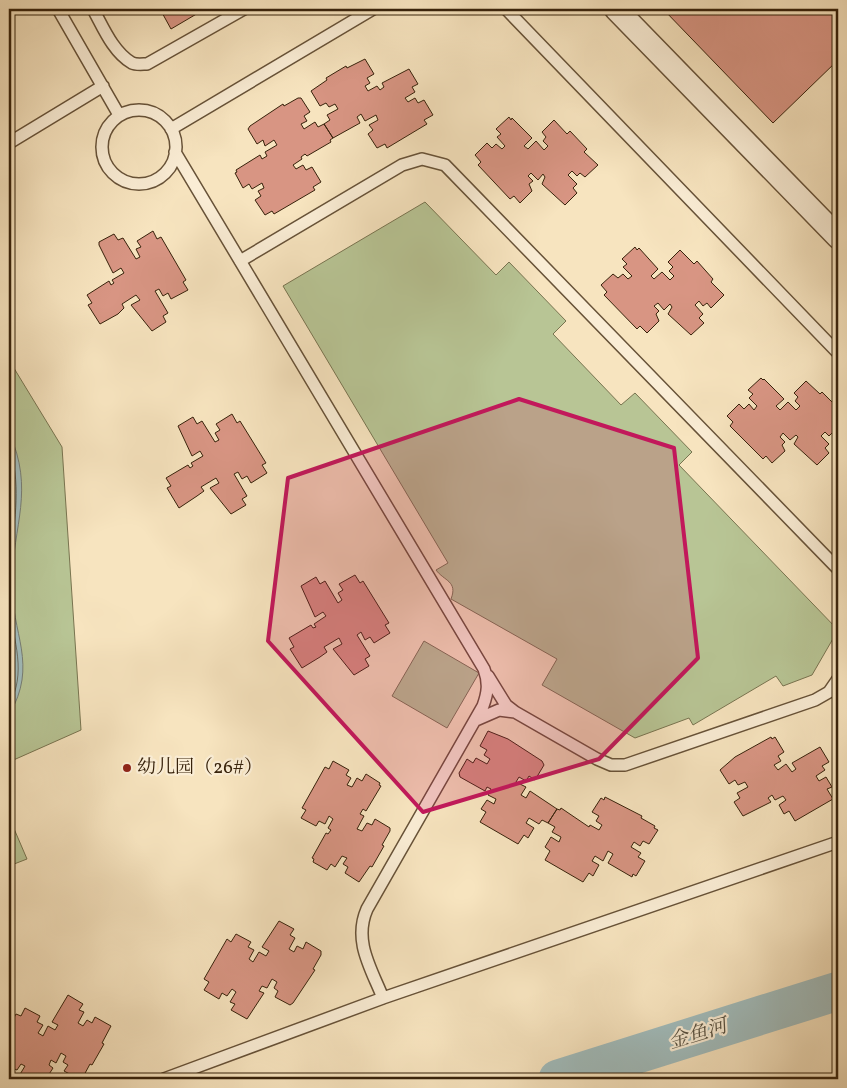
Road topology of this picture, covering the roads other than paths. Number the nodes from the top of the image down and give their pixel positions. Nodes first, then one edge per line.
1 (58, 9) edge
2 (92, 9) edge
3 (244, 9) edge
4 (373, 9) edge
5 (506, 9) edge
6 (616, 9) edge
7 (103, 86) junction
8 (119, 115) junction
9 (171, 129) junction
10 (9, 143) edge
11 (175, 152) junction
12 (838, 237) edge
13 (240, 261) junction
14 (838, 353) edge
15 (838, 569) edge
16 (484, 669) junction
17 (838, 679) edge
18 (515, 712) junction
19 (475, 720) junction
20 (838, 842) edge
21 (382, 998) junction
22 (164, 1079) edge

1 - 7 lane
2 - 3 lane
4 - 9 lane
5 - 14 lane
6 - 12 street
7 - 8 lane
7 - 10 lane
8 - 9 lane
8 - 11 lane
9 - 11 lane
11 - 13 lane
13 - 15 lane
13 - 16 lane
16 - 18 lane
16 - 19 lane
17 - 18 lane
18 - 19 lane
19 - 21 lane
20 - 21 lane
21 - 22 lane

